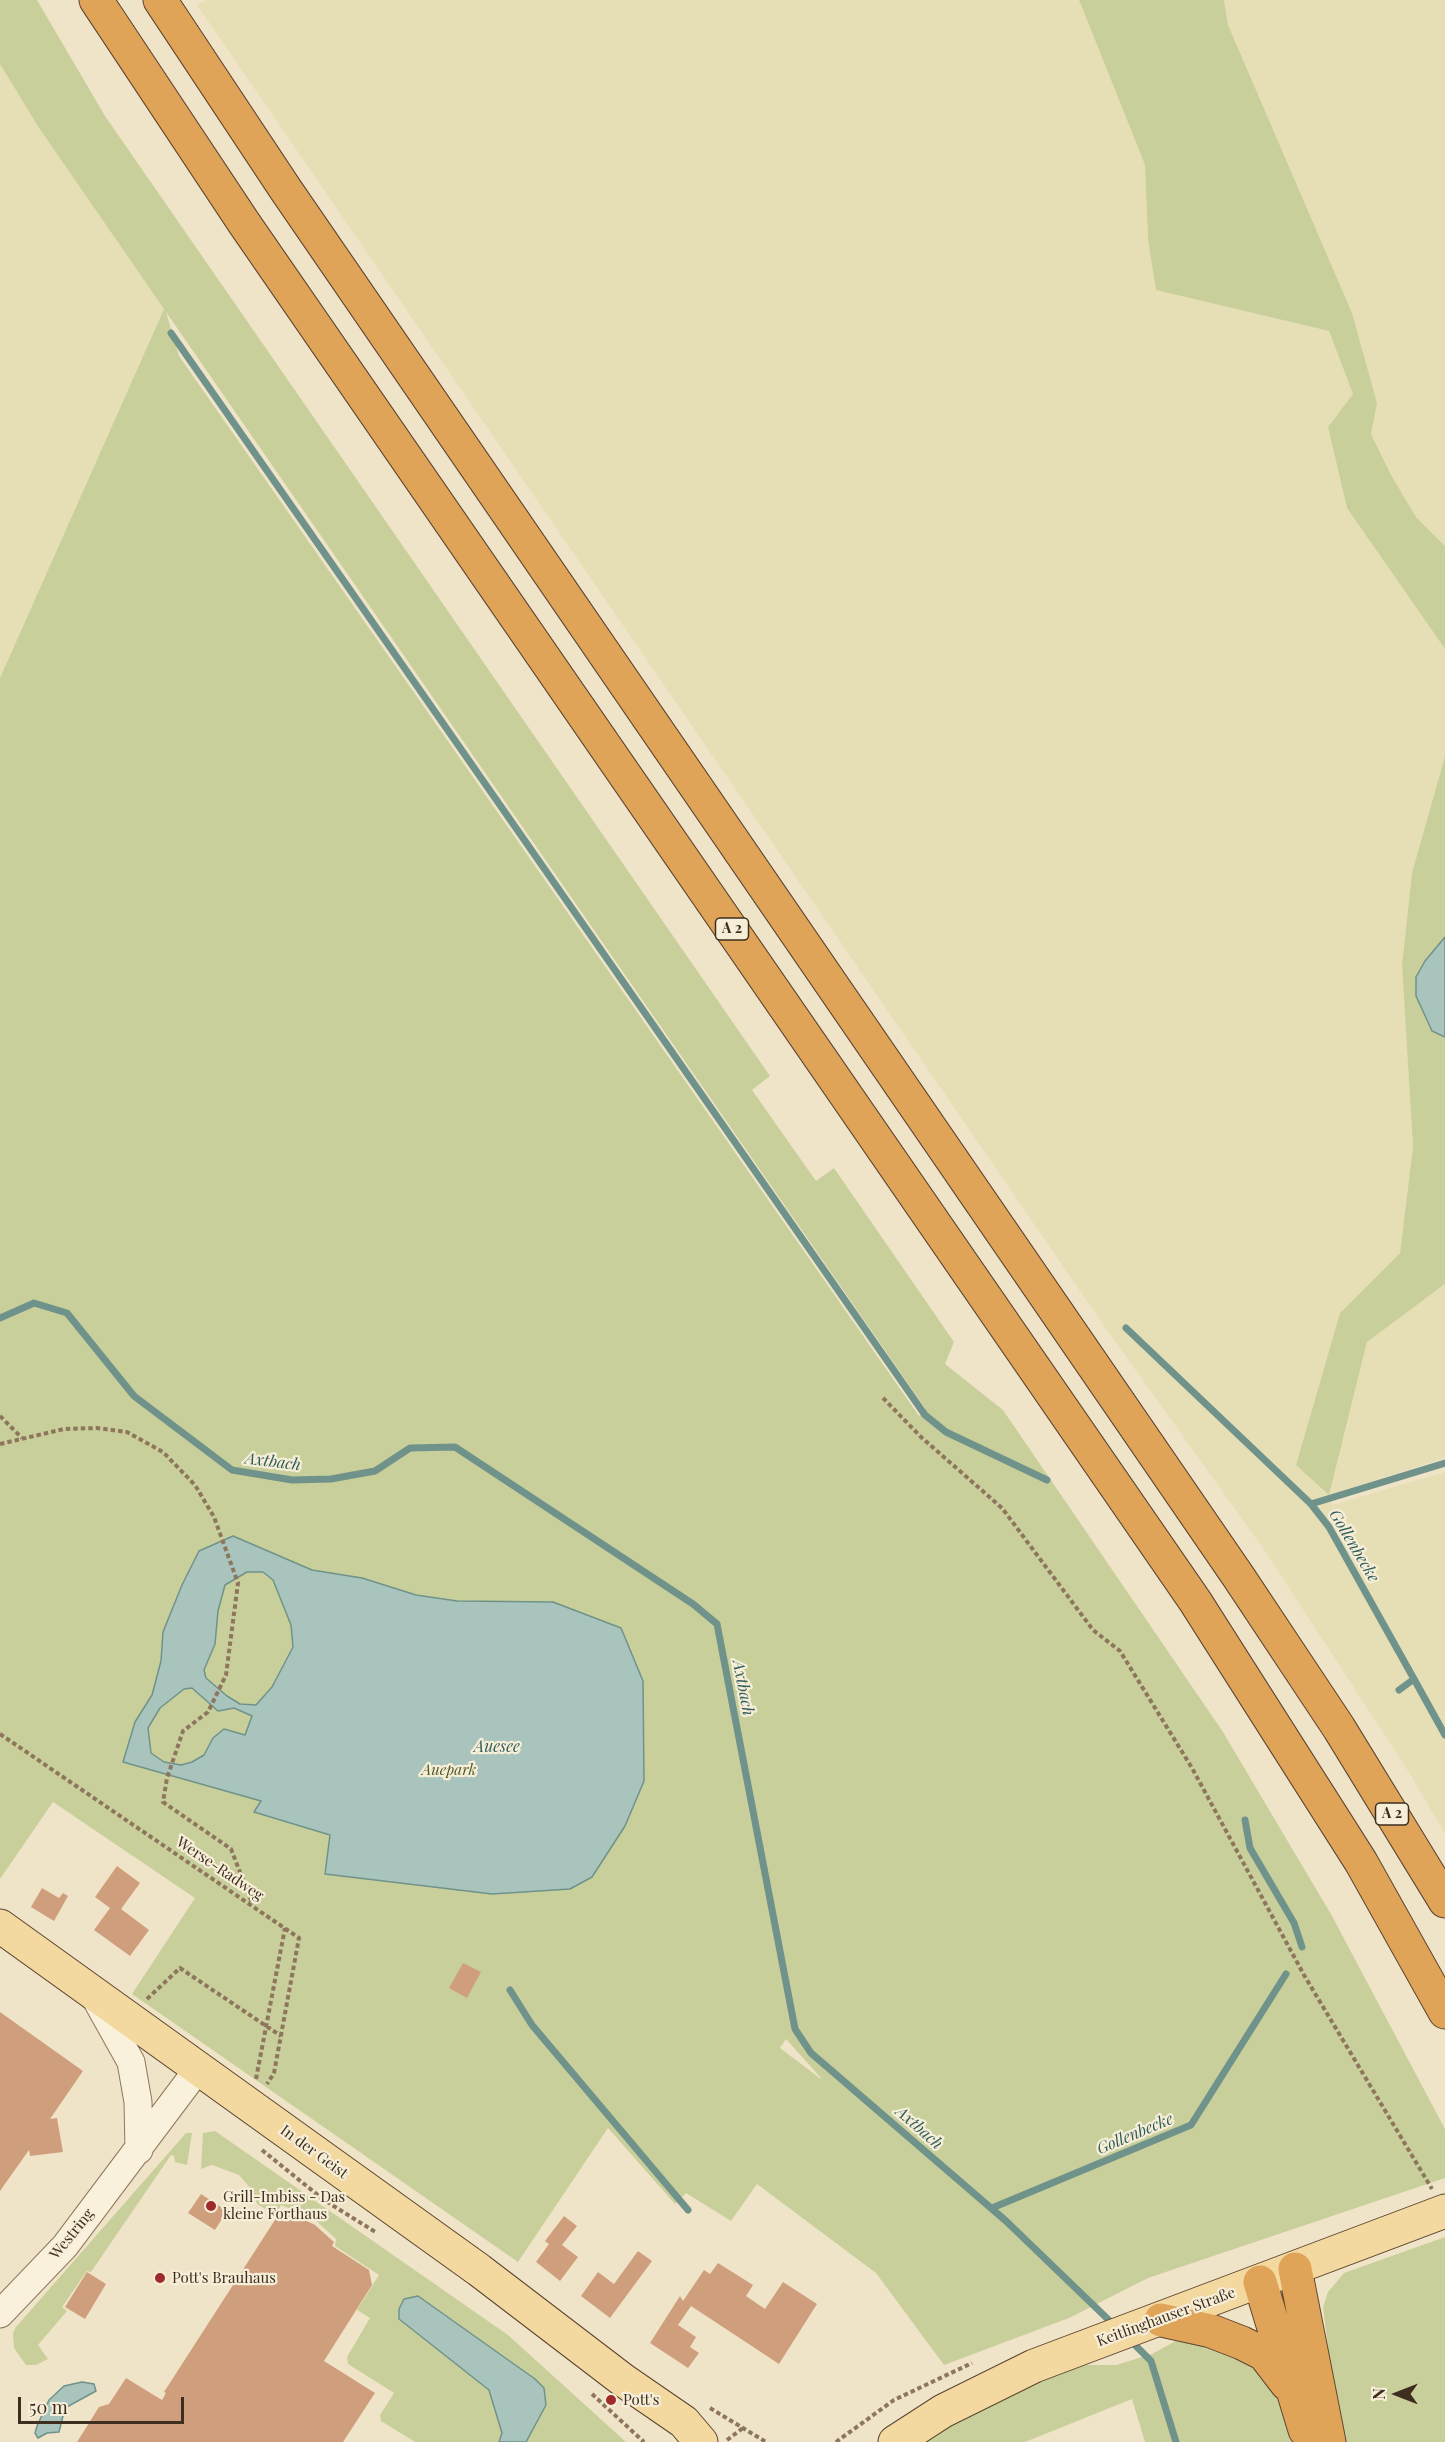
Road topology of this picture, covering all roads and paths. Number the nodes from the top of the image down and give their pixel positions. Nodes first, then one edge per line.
1 (96, 0) edge
2 (160, 0) edge
3 (883, 1398) dead end
4 (0, 1416) edge
5 (22, 1438) junction
6 (0, 1444) edge
7 (0, 1734) edge
8 (1445, 1900) edge
9 (252, 1904) junction
10 (0, 1926) edge
11 (285, 1928) junction
12 (91, 1991) junction
13 (156, 2005) dead end
14 (1445, 2012) edge
15 (268, 2028) junction
16 (281, 2036) junction
17 (198, 2069) junction
18 (247, 2073) dead end
19 (256, 2080) junction
20 (139, 2150) junction
21 (1440, 2202) edge
22 (1295, 2269) junction
23 (1260, 2282) junction
24 (0, 2314) edge
25 (1151, 2324) junction
26 (1296, 2395) junction
27 (655, 2403) junction
28 (679, 2442) edge
29 (701, 2442) edge
30 (725, 2442) edge
31 (766, 2442) edge
32 (895, 2442) edge
33 (1308, 2442) edge
34 (1329, 2442) edge

1 - 14 highway, A 2
2 - 8 highway, A 2
3 - 21 path
4 - 5 path
5 - 6 path
5 - 9 path
7 - 9 path, Werse-Radweg
9 - 11 path, Werse-Radweg
10 - 12 main road, In der Geist
11 - 15 path
11 - 16 path, Werse-Radweg
12 - 17 main road, In der Geist
12 - 20 street
13 - 15 path
15 - 16 path
15 - 19 path
16 - 19 path, Werse-Radweg
17 - 20 street, Westring
17 - 27 main road, In der Geist
18 - 19 path
20 - 24 street, Westring
21 - 22 main road, Keitlinghauser Straße
22 - 23 main road, Keitlinghauser Straße
22 - 34 highway
23 - 25 main road, Keitlinghauser Straße
23 - 26 highway
25 - 26 highway
25 - 32 main road, Keitlinghauser Straße
26 - 33 highway
27 - 28 main road, In der Geist
27 - 29 main road, In der Geist
30 - 31 path

